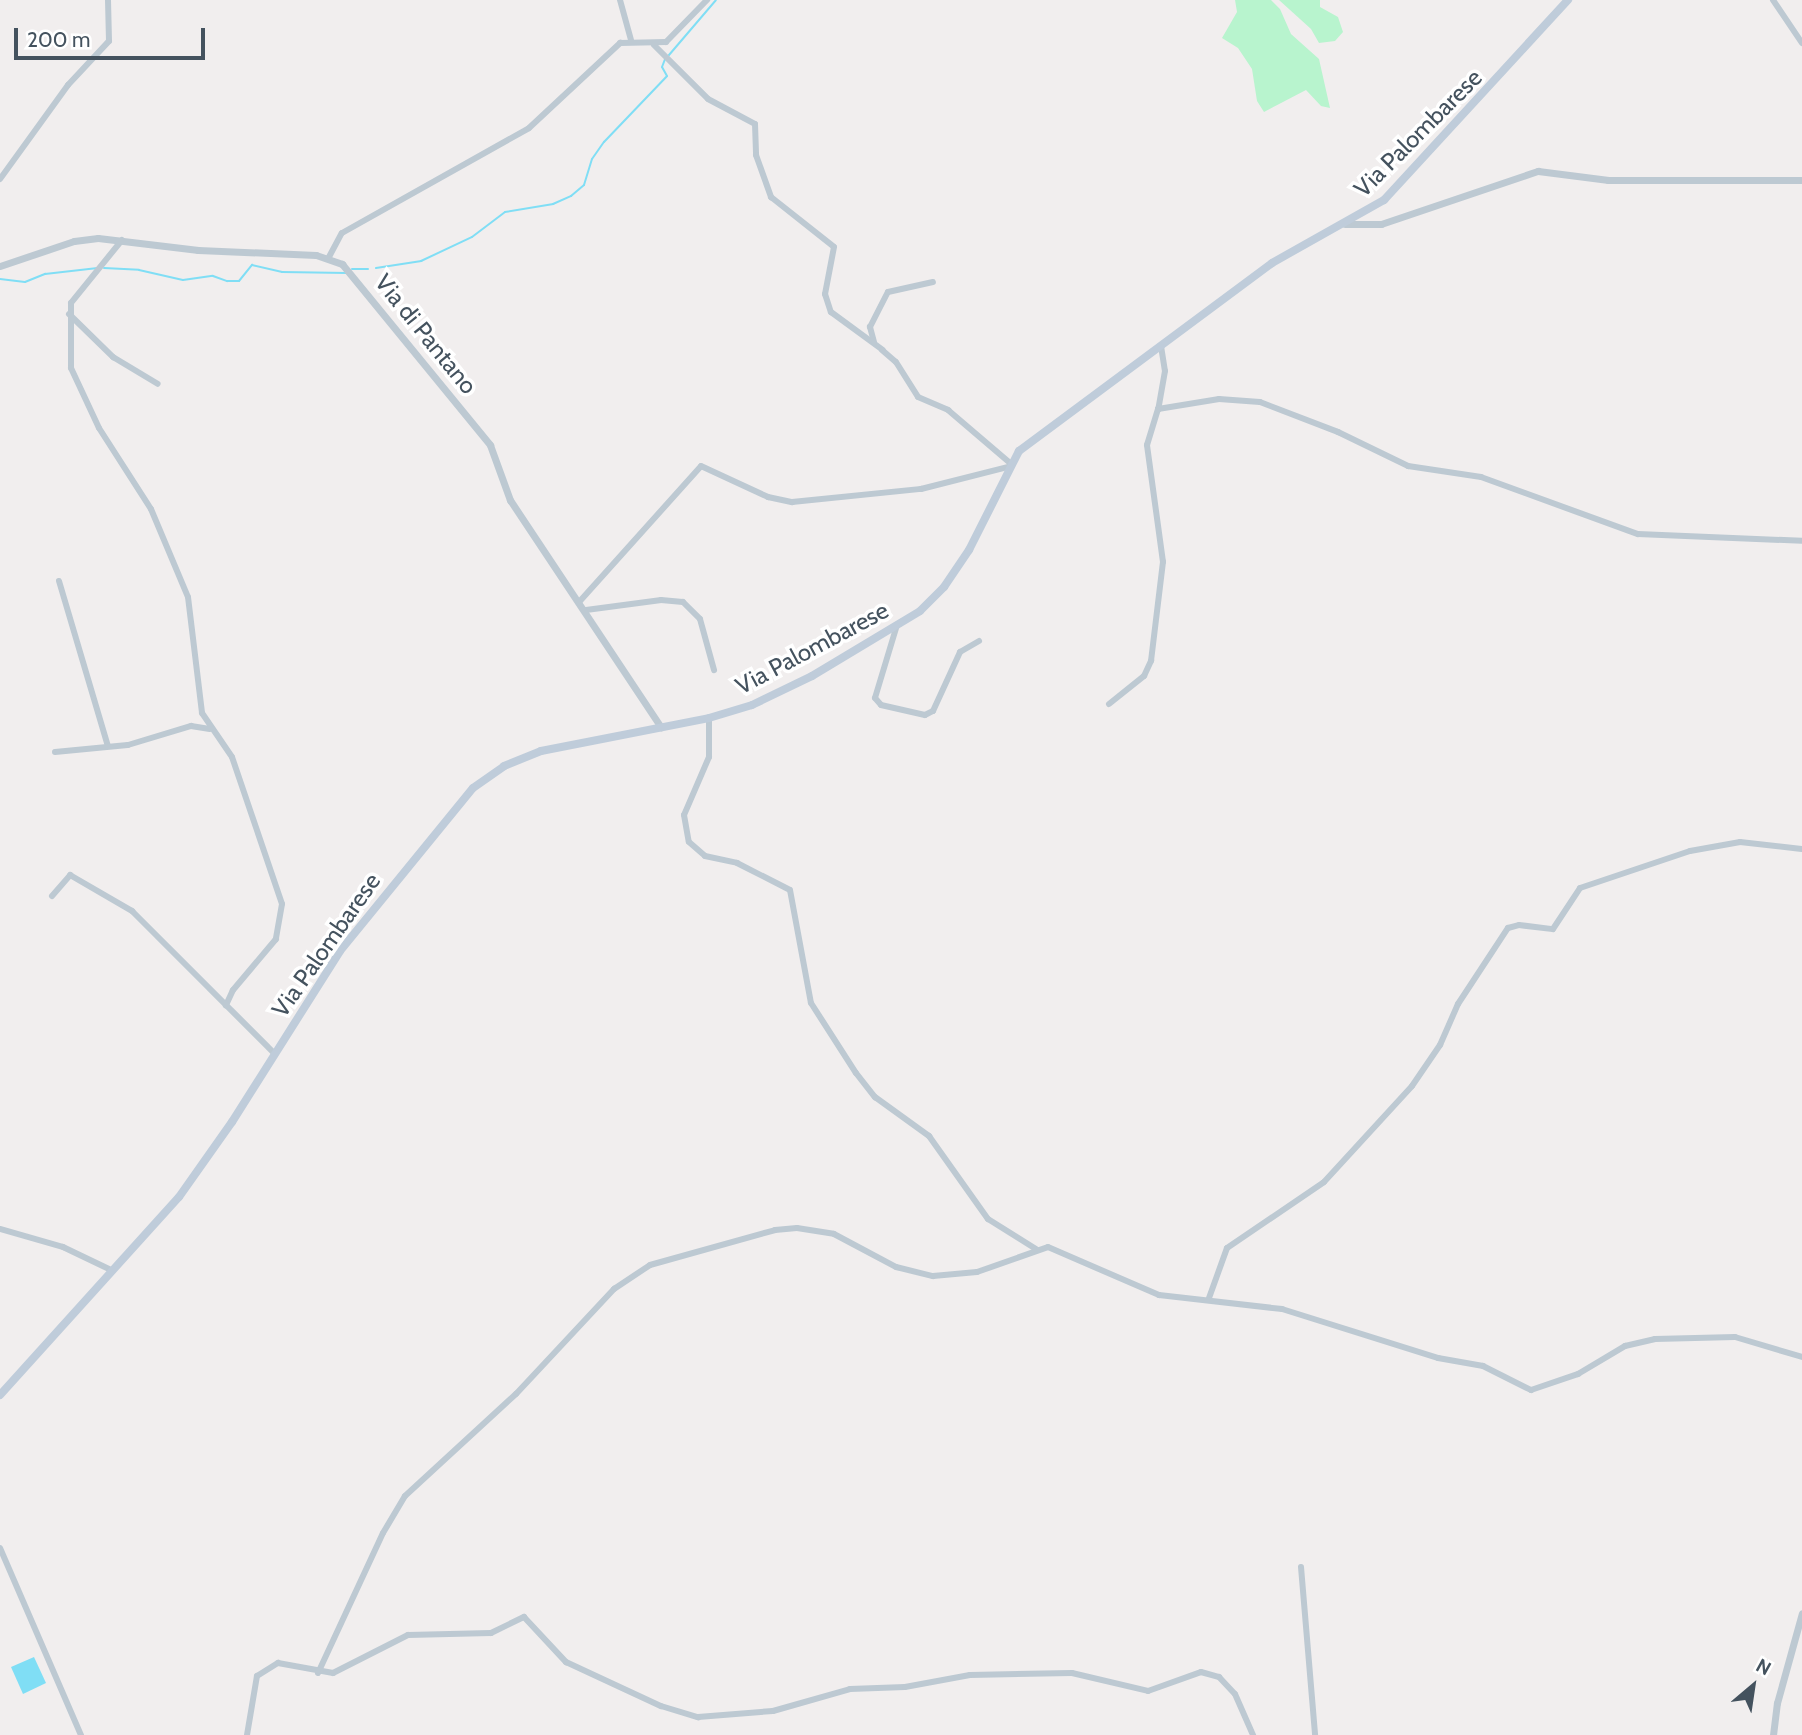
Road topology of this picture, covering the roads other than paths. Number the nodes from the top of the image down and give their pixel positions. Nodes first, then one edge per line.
1 (108, 0) edge
2 (620, 0) edge
3 (707, 0) edge
4 (1568, 0) edge
5 (1773, 0) edge
6 (631, 40) junction
7 (1802, 43) edge
8 (654, 45) junction
9 (0, 179) edge
10 (1802, 180) edge
11 (1345, 224) junction
12 (122, 240) junction
13 (329, 257) junction
14 (0, 266) edge
15 (933, 282) dead end
16 (69, 314) junction
17 (1161, 346) junction
18 (883, 350) junction
19 (158, 384) dead end
20 (1158, 409) junction
21 (1009, 465) junction
22 (1802, 541) edge
23 (58, 581) dead end
24 (580, 601) junction
25 (586, 610) junction
26 (897, 625) junction
27 (979, 641) dead end
28 (714, 670) dead end
29 (1110, 705) dead end
30 (709, 719) junction
31 (661, 727) junction
32 (210, 729) junction
33 (108, 746) junction
34 (55, 752) dead end
35 (1802, 849) edge
36 (52, 896) dead end
37 (226, 1006) junction
38 (275, 1054) junction
39 (0, 1229) edge
40 (1036, 1249) junction
41 (113, 1271) junction
42 (1209, 1298) junction
43 (1802, 1357) edge
44 (0, 1395) edge
45 (0, 1548) edge
46 (1301, 1567) dead end
47 (1802, 1613) edge
48 (318, 1673) junction
49 (81, 1735) edge
50 (247, 1735) edge
51 (1254, 1735) edge
52 (1315, 1735) edge
53 (1773, 1735) edge

1 - 9 street
2 - 6 street
3 - 8 street
4 - 11 main road, Via Palombarese
5 - 7 street
6 - 8 street
6 - 13 street
8 - 18 street
10 - 11 street
11 - 17 main road, Via Palombarese
12 - 13 street
12 - 14 street
12 - 16 street
13 - 24 street, Via di Pantano
15 - 18 street
16 - 19 street
16 - 32 street
17 - 20 street
17 - 21 main road, Via Palombarese
18 - 21 street
20 - 22 street
20 - 29 street
21 - 24 street
21 - 26 main road, Via Palombarese
23 - 33 street
24 - 25 street, Via di Pantano
25 - 28 street
25 - 31 street, Via di Pantano
26 - 27 street
26 - 30 main road, Via Palombarese
30 - 31 main road, Via Palombarese
30 - 40 street
31 - 38 main road, Via Palombarese
32 - 33 street
32 - 37 street
33 - 34 street
35 - 42 street
36 - 37 street
37 - 38 street
38 - 41 main road, Via Palombarese
39 - 41 street
40 - 42 street
40 - 48 street
41 - 44 main road, Via Palombarese
42 - 43 street
45 - 49 street
46 - 52 street
47 - 53 street
48 - 50 street
48 - 51 street

